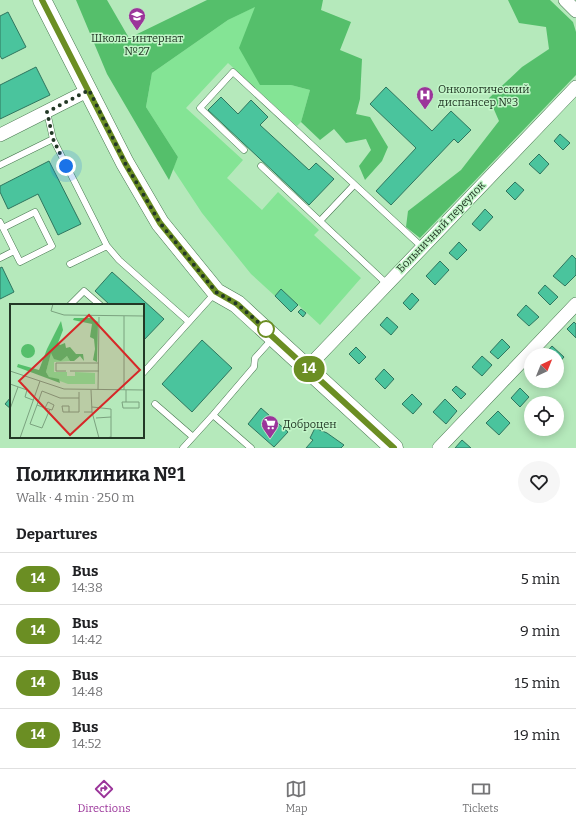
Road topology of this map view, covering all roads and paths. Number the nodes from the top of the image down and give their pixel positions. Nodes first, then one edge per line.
1 (42, 0) edge
2 (565, 0) edge
3 (576, 11) edge
4 (576, 87) edge
5 (89, 90) junction
6 (47, 112) junction
7 (0, 135) edge
8 (53, 139) junction
9 (244, 150) dead end
10 (0, 165) edge
11 (262, 166) dead end
12 (354, 185) junction
13 (320, 222) junction
14 (1, 225) edge
15 (107, 246) junction
16 (422, 247) junction
17 (14, 251) junction
18 (0, 258) edge
19 (70, 264) dead end
20 (387, 284) junction
21 (216, 292) junction
22 (71, 304) edge
23 (99, 304) edge
24 (576, 304) edge
25 (188, 322) junction
26 (274, 337) junction
27 (308, 367) junction
28 (144, 372) edge
29 (155, 404) dead end
30 (213, 416) junction
31 (193, 437) junction
32 (183, 448) edge
33 (251, 448) edge
34 (394, 448) edge
35 (439, 448) edge

1 - 5 main road
2 - 3 street
4 - 16 street, Больничный переулок
5 - 6 street
5 - 21 main road
6 - 7 street
6 - 8 lane
8 - 10 lane
8 - 15 lane
9 - 12 lane
11 - 13 lane
12 - 13 lane
12 - 16 lane
13 - 20 lane
14 - 17 lane
14 - 17 lane
15 - 19 lane
15 - 25 lane
16 - 20 street, Больничный переулок
17 - 18 lane
20 - 27 street, Больничный переулок
21 - 25 lane
21 - 26 main road
22 - 23 lane
24 - 35 street
25 - 28 lane
26 - 27 main road
26 - 30 lane
27 - 34 main road
29 - 31 lane
30 - 31 lane
30 - 33 lane
31 - 32 lane

